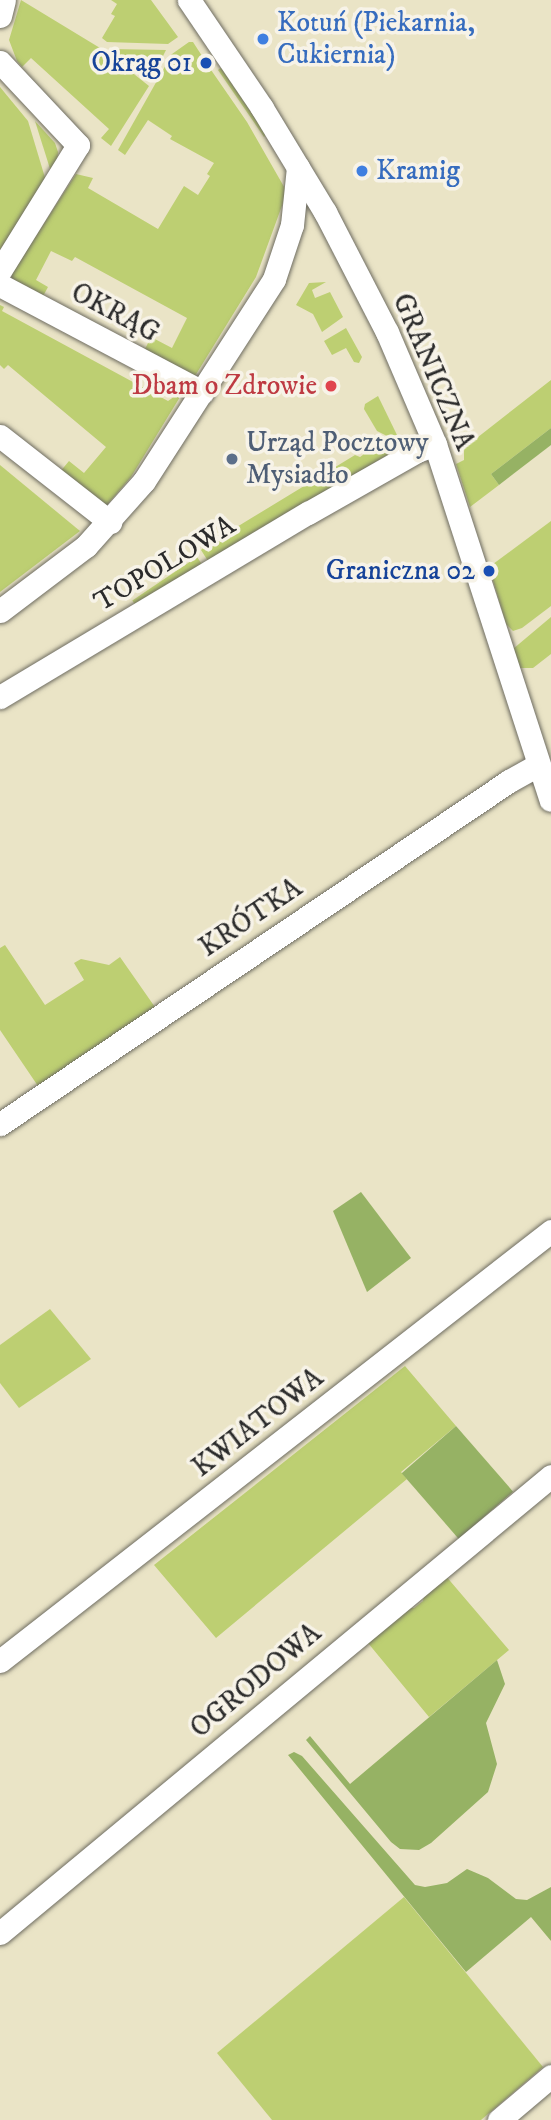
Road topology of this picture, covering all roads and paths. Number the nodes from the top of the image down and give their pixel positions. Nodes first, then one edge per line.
1 (4, 0) edge
2 (189, 0) edge
3 (0, 16) edge
4 (0, 62) edge
5 (298, 167) junction
6 (325, 212) junction
7 (292, 225) junction
8 (0, 271) edge
9 (0, 285) edge
10 (202, 392) junction
11 (0, 436) edge
12 (435, 444) junction
13 (110, 522) junction
14 (0, 611) edge
15 (0, 697) edge
16 (538, 765) junction
17 (550, 795) edge
18 (0, 1124) edge
19 (551, 1231) edge
20 (551, 1476) edge
21 (4, 1649) edge
22 (0, 1933) edge
23 (551, 2076) edge
24 (499, 2120) edge

1 - 3 street
2 - 5 street, GRANICZNA
4 - 8 street
5 - 6 street, GRANICZNA
5 - 7 street
6 - 7 street
6 - 12 street, GRANICZNA
7 - 10 street
9 - 10 street, OKRĄG
10 - 13 street
11 - 13 street
12 - 15 street, TOPOLOWA
12 - 16 street, GRANICZNA
13 - 14 street
16 - 17 street, GRANICZNA
16 - 18 street, KRÓTKA
19 - 21 street, KWIATOWA
20 - 22 street, OGRODOWA
23 - 24 street

